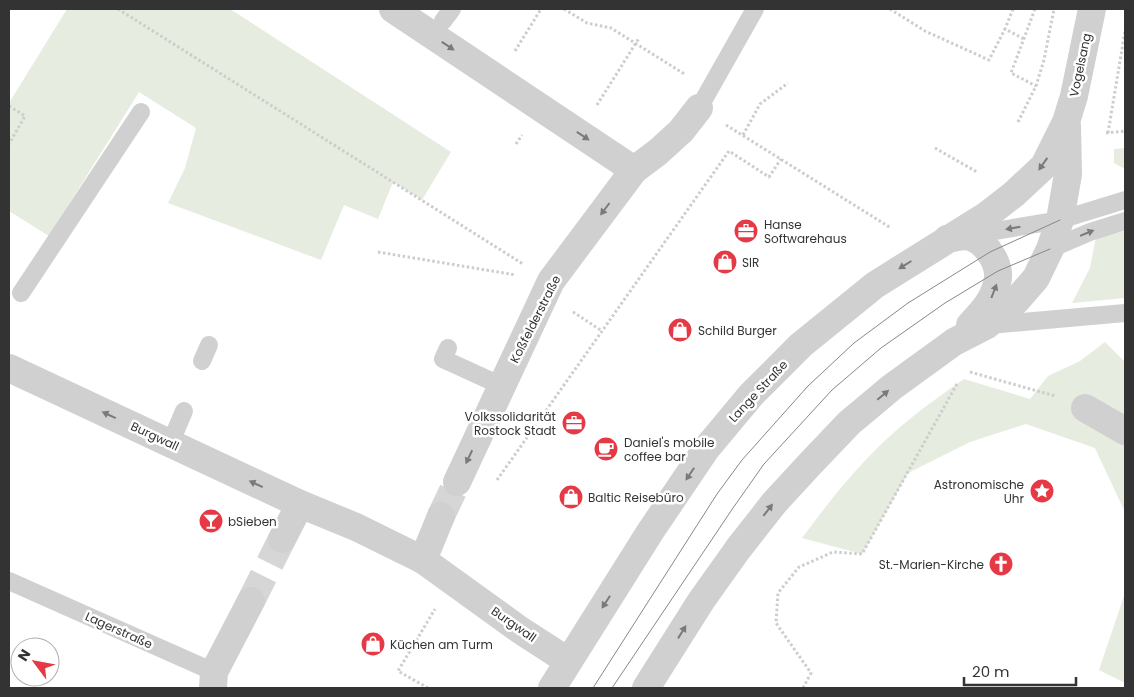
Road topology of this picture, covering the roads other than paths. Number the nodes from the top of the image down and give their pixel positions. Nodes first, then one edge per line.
1 (393, 9) edge
2 (756, 9) edge
3 (1092, 9) edge
4 (705, 99) joint
5 (141, 112) dead end
6 (1066, 122) junction
7 (634, 170) junction
8 (1125, 200) edge
9 (1060, 220) junction
10 (1125, 221) edge
11 (956, 238) junction
12 (1050, 249) junction
13 (21, 293) dead end
14 (1125, 313) edge
15 (987, 325) junction
16 (954, 342) junction
17 (209, 345) dead end
18 (448, 348) dead end
19 (202, 362) dead end
20 (9, 368) edge
21 (502, 386) junction
22 (1074, 403) road end
23 (184, 411) dead end
24 (1125, 430) edge
25 (170, 444) junction
26 (457, 482) tunnel mouth
27 (300, 504) junction
28 (440, 516) tunnel mouth
29 (282, 539) tunnel mouth
30 (423, 560) junction
31 (9, 581) edge
32 (250, 601) tunnel mouth
33 (568, 661) junction
34 (214, 680) edge
35 (552, 688) edge
36 (646, 688) edge

1 -> 7 street
2 - 4 lane, Koßfelderstraße
3 - 6 street, Vogelsang
4 - 7 street, Koßfelderstraße
5 - 13 lane
6 - 9 street
6 -> 11 street, Lange Straße
7 -> 21 street, Koßfelderstraße
8 - 9 lane
9 -> 11 lane
9 - 12 street
12 -> 10 lane
16 -> 11 street
11 -> 33 street, Lange Straße
12 - 15 street
14 - 15 lane
15 - 16 street
36 -> 16 street
17 - 19 lane
18 - 21 lane
25 -> 20 street, Burgwall
21 -> 26 street, Koßfelderstraße
22 - 24 street
23 - 25 lane
27 -> 25 street, Burgwall
27 - 29 street
27 - 30 street, Burgwall
28 - 30 street
30 - 33 street, Burgwall
31 - 34 lane, Lagerstraße
32 - 34 street
33 - 35 street, Lange Straße

